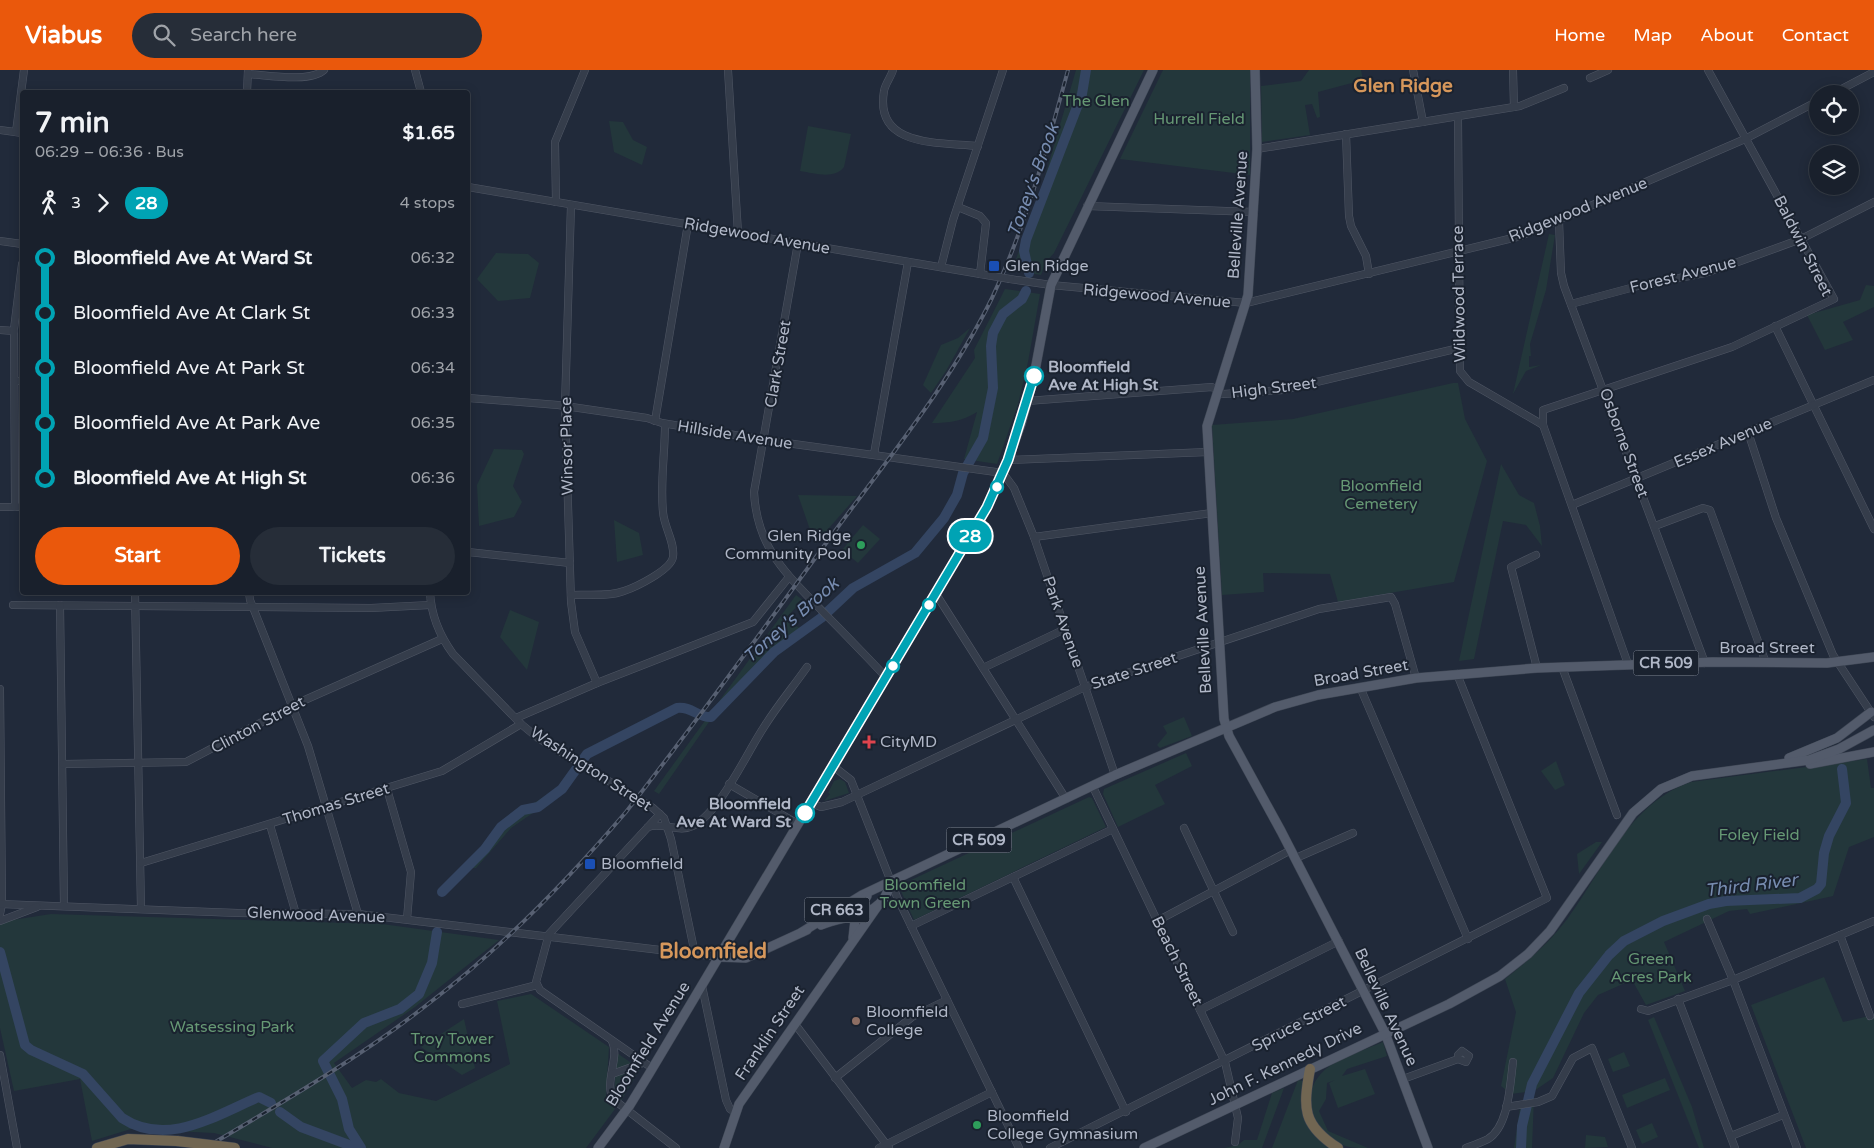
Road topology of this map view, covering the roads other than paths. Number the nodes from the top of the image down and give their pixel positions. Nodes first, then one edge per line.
1 (24, 70) edge
2 (324, 70) edge
3 (415, 70) edge
4 (584, 70) edge
5 (726, 70) edge
6 (893, 70) edge
7 (1003, 70) edge
8 (1153, 70) edge
9 (1255, 70) edge
10 (1413, 70) edge
11 (1513, 70) edge
12 (1608, 70) edge
13 (1708, 70) edge
14 (248, 72) edge
15 (1874, 72) edge
16 (1590, 78) dead end
17 (1849, 85) edge
18 (1564, 88) dead end
19 (22, 90) edge
20 (247, 90) edge
21 (420, 90) edge
22 (1809, 106) edge
23 (1514, 107) junction
24 (1458, 117) junction
25 (1423, 122) junction
26 (0, 130) edge
27 (19, 132) edge
28 (1346, 134) junction
29 (1745, 139) junction
30 (978, 146) junction
31 (1257, 149) junction
32 (470, 188) edge
33 (556, 202) junction
34 (1874, 202) edge
35 (571, 205) junction
36 (1088, 206) junction
37 (958, 207) junction
38 (1254, 212) junction
39 (1556, 222) junction
40 (688, 224) junction
41 (738, 232) junction
42 (1802, 238) junction
43 (0, 241) edge
44 (798, 243) junction
45 (20, 244) edge
46 (1458, 253) junction
47 (908, 262) junction
48 (941, 267) junction
49 (980, 274) junction
50 (1370, 274) junction
51 (20, 281) edge
52 (1051, 285) junction
53 (1246, 303) junction
54 (1571, 304) junction
55 (1775, 326) junction
56 (0, 330) edge
57 (14, 331) junction
58 (1459, 348) junction
59 (1874, 380) edge
60 (19, 381) edge
61 (1604, 389) junction
62 (1217, 390) junction
63 (470, 398) edge
64 (1027, 401) junction
65 (1814, 405) junction
66 (565, 406) junction
67 (655, 421) junction
68 (665, 424) junction
69 (1543, 425) junction
70 (1748, 432) junction
71 (765, 440) junction
72 (1208, 452) junction
73 (874, 454) junction
74 (1008, 460) junction
75 (1003, 473) junction
76 (1637, 479) junction
77 (1572, 505) junction
78 (0, 507) edge
79 (19, 507) edge
80 (1212, 513) junction
81 (1655, 526) junction
82 (1874, 529) edge
83 (1034, 537) junction
84 (470, 552) edge
85 (1536, 555) dead end
86 (570, 564) junction
87 (789, 577) junction
88 (936, 594) junction
89 (135, 595) edge
90 (250, 595) edge
91 (430, 595) edge
92 (571, 595) junction
93 (13, 605) dead end
94 (60, 605) junction
95 (430, 605) junction
96 (135, 606) junction
97 (253, 606) junction
98 (1064, 629) junction
99 (442, 639) junction
100 (1219, 643) junction
101 (1874, 657) edge
102 (1704, 662) junction
103 (1836, 662) junction
104 (1766, 663) junction
105 (1628, 664) junction
106 (807, 667) dead end
107 (1562, 667) junction
108 (983, 668) junction
109 (1536, 668) junction
110 (1457, 674) junction
111 (886, 678) junction
112 (1416, 678) junction
113 (597, 683) junction
114 (1085, 687) junction
115 (1360, 687) junction
116 (0, 689) edge
117 (292, 706) junction
118 (1873, 715) edge
119 (1016, 720) junction
120 (519, 721) junction
121 (0, 722) edge
122 (1874, 724) edge
123 (1226, 727) junction
124 (1874, 730) edge
125 (1874, 752) edge
126 (138, 762) junction
127 (1772, 762) junction
128 (63, 764) junction
129 (833, 766) junction
130 (1753, 769) junction
131 (1116, 775) junction
132 (0, 782) edge
133 (729, 784) junction
134 (1093, 787) junction
135 (387, 789) junction
136 (857, 793) junction
137 (1066, 799) junction
138 (811, 803) junction
139 (328, 807) junction
140 (660, 814) junction
141 (1617, 815) dead end
142 (798, 824) junction
143 (270, 825) junction
144 (648, 827) junction
145 (668, 828) junction
146 (1184, 828) dead end
147 (1113, 829) junction
148 (1353, 833) dead end
149 (1294, 854) junction
150 (142, 864) junction
151 (1013, 877) junction
152 (891, 881) junction
153 (872, 890) junction
154 (1215, 890) junction
155 (1, 904) edge
156 (42, 905) junction
157 (64, 906) junction
158 (877, 907) junction
159 (141, 910) junction
160 (0, 914) edge
161 (296, 914) junction
162 (358, 914) junction
163 (855, 916) junction
164 (407, 919) junction
165 (1707, 919) dead end
166 (0, 921) edge
167 (1157, 921) junction
168 (1874, 921) edge
169 (911, 926) junction
170 (802, 932) junction
171 (1233, 932) dead end
172 (1840, 935) junction
173 (547, 938) junction
174 (1468, 939) junction
175 (851, 941) junction
176 (1339, 941) junction
177 (695, 954) junction
178 (719, 957) junction
179 (1733, 980) junction
180 (537, 985) junction
181 (702, 986) junction
182 (1364, 991) junction
183 (1466, 994) junction
184 (1678, 999) junction
185 (947, 1000) junction
186 (462, 1004) dead end
187 (1641, 1008) dead end
188 (1200, 1010) junction
189 (1870, 1016) dead end
190 (795, 1024) junction
191 (1385, 1033) junction
192 (610, 1039) junction
193 (0, 1055) edge
194 (1458, 1059) dead end
195 (643, 1062) junction
196 (1225, 1062) junction
197 (1514, 1062) dead end
198 (652, 1068) junction
199 (1310, 1069) junction
200 (612, 1074) junction
201 (835, 1078) junction
202 (1403, 1079) junction
203 (992, 1092) junction
204 (1235, 1105) junction
205 (1506, 1107) junction
206 (626, 1110) junction
207 (1126, 1112) junction
208 (736, 1113) junction
209 (1783, 1115) junction
210 (1731, 1136) junction
211 (1235, 1142) dead end
212 (888, 1146) edge
213 (17, 1148) edge
214 (97, 1148) edge
215 (235, 1148) edge
216 (598, 1148) edge
217 (676, 1148) edge
218 (724, 1148) edge
219 (879, 1148) edge
220 (1019, 1148) edge
221 (1050, 1148) edge
222 (1144, 1148) edge
223 (1338, 1148) edge
224 (1428, 1148) edge
225 (1466, 1148) edge
226 (1632, 1148) edge
227 (1736, 1148) edge
228 (1797, 1148) edge

1 - 19 street
2 - 14 street
3 - 21 street
4 - 33 street
5 - 41 street
6 - 30 street
7 - 30 street
8 - 36 main road, Bloomfield Avenue
9 - 31 main road, Belleville Avenue
10 - 25 street
11 - 23 street
12 - 16 street
13 - 29 street, Baldwin Street
14 - 20 street
15 - 17 street
18 - 23 street
22 - 29 street, Ridgewood Avenue
23 - 24 street
24 - 25 street
24 - 46 street, Wildwood Terrace
25 - 28 street
26 - 27 street
28 - 31 street
28 - 50 street
29 - 39 street, Ridgewood Avenue
29 - 42 street, Baldwin Street
30 - 37 street
31 - 38 main road, Belleville Avenue
32 - 33 street, Ridgewood Avenue
33 - 35 street, Ridgewood Avenue
34 - 42 street, Forest Avenue
35 - 40 street, Ridgewood Avenue
35 - 66 street, Winsor Place
36 - 38 street
36 - 52 main road, Bloomfield Avenue
37 - 48 street
37 - 49 street
38 - 53 main road, Belleville Avenue
39 - 46 street, Ridgewood Avenue
39 - 54 street, Osborne Street
40 - 41 street, Ridgewood Avenue
40 - 67 street
41 - 44 street, Ridgewood Avenue
42 - 54 street, Forest Avenue
42 - 55 street, Baldwin Street
43 - 45 street
44 - 47 street, Ridgewood Avenue
44 - 71 street, Clark Street
46 - 50 street, Ridgewood Avenue
46 - 58 street, Wildwood Terrace
47 - 48 street, Ridgewood Avenue
47 - 73 street
48 - 49 street, Ridgewood Avenue
49 - 52 street, Ridgewood Avenue, bridge
50 - 53 street, Ridgewood Avenue
51 - 57 street
52 - 53 street, Ridgewood Avenue
52 - 64 main road, Bloomfield Avenue
53 - 62 main road, Belleville Avenue
54 - 61 street, Osborne Street
55 - 61 street
55 - 65 street
56 - 57 street
57 - 60 street
58 - 62 street, High Street
58 - 69 street, Wildwood Terrace
59 - 65 street, Essex Avenue
60 - 79 street
61 - 69 street
61 - 76 street, Osborne Street
62 - 64 street, High Street
62 - 72 main road, Belleville Avenue
63 - 66 street, Hillside Avenue
64 - 74 main road, Bloomfield Avenue
65 - 70 street, Essex Avenue
65 - 82 street
66 - 67 street, Hillside Avenue
66 - 86 street, Winsor Place
67 - 68 street, Hillside Avenue
68 - 71 street, Hillside Avenue
68 - 92 street
69 - 77 street
70 - 76 street, Essex Avenue
70 - 103 street
71 - 73 street, Hillside Avenue
71 - 87 street, Clark Street
72 - 74 street
72 - 80 main road, Belleville Avenue
73 - 75 street, Hillside Avenue
74 - 75 main road, Bloomfield Avenue
75 - 83 street, Park Avenue
75 - 88 main road, Bloomfield Avenue
76 - 77 street, Essex Avenue
76 - 81 street, Osborne Street
77 - 105 street
78 - 79 street
80 - 83 street
80 - 100 main road, Belleville Avenue
81 - 102 street, Osborne Street
81 - 104 street
83 - 98 street, Park Avenue
84 - 86 street
85 - 109 street
86 - 92 street, Winsor Place
87 - 111 street, Clark Street
87 - 113 street, Thomas Street
88 - 108 street
88 - 111 main road, Bloomfield Avenue
89 - 96 street
90 - 97 street
91 - 95 street, Washington Street
92 - 113 street, Winsor Place
93 - 94 street
94 - 96 street
94 - 128 street
95 - 97 street
95 - 99 street, Washington Street
96 - 97 street
96 - 126 street
97 - 117 street
98 - 108 street
98 - 114 street, Park Avenue
99 - 117 street, Clinton Street
99 - 120 street, Washington Street
100 - 112 street, State Street
100 - 114 street, State Street
100 - 123 main road, Belleville Avenue
101 - 103 main road, Broad Street / CR 509
102 - 104 main road, Broad Street / CR 509
102 - 105 main road, Broad Street / CR 509
103 - 104 main road, Broad Street / CR 509
103 - 118 street
105 - 107 main road, Broad Street / CR 509
106 - 133 street
107 - 109 main road, Broad Street / CR 509
107 - 141 street
108 - 119 street
109 - 110 main road, Broad Street / CR 509
110 - 112 main road, Broad Street / CR 509
110 - 174 street, Spruce Street
111 - 129 main road, Bloomfield Avenue
112 - 115 main road, Broad Street / CR 509
113 - 120 street, Thomas Street
114 - 119 street, State Street
114 - 131 street, Park Avenue
115 - 123 main road, Broad Street / CR 509
115 - 174 street
116 - 121 street
117 - 126 street, Clinton Street
117 - 139 street
118 - 127 main road
119 - 136 street, State Street
119 - 137 street
120 - 135 street, Thomas Street
120 - 140 street, Washington Street
121 - 132 street
122 - 127 main road, John F. Kennedy Drive
123 - 131 main road, Broad Street / CR 509
123 - 149 main road, Belleville Avenue
124 - 130 main road, John F. Kennedy Drive
125 - 130 main road
126 - 128 street, Clinton Street
126 - 150 street
127 - 183 main road, John F. Kennedy Drive
128 - 157 street
129 - 136 street
129 - 138 main road, Bloomfield Avenue
130 - 183 main road, John F. Kennedy Drive
131 - 134 main road, Broad Street / CR 509
132 - 155 street
133 - 142 street
133 - 145 street
134 - 137 main road, Broad Street / CR 509
134 - 147 street, Beach Street
135 - 139 street, Thomas Street
135 - 164 street
136 - 138 street, State Street
136 - 152 street
137 - 152 main road, Broad Street / CR 509
138 - 142 main road, Bloomfield Avenue
139 - 143 street, Thomas Street
139 - 162 street
140 - 144 street
140 - 145 street, Washington Street
142 - 178 main road, Bloomfield Avenue
143 - 150 street, Thomas Street
143 - 161 street
144 - 145 street, Washington Street
144 - 173 street
145 - 177 street, Washington Street
146 - 154 street
147 - 151 street
147 - 167 street, Beach Street
148 - 149 street
149 - 154 street
149 - 176 main road, Belleville Avenue
150 - 159 street
151 - 169 street
151 - 207 street
152 - 153 main road, Broad Street / CR 509
152 - 158 main road, CR 509
152 - 169 street
153 - 163 main road, Franklin Street / CR 509
153 - 170 main road, Broad Street / CR 663
154 - 167 street
154 - 171 street
155 - 156 street, Glenwood Avenue
155 - 160 street
156 - 157 street, Glenwood Avenue
156 - 166 street
157 - 159 street, Glenwood Avenue
158 - 163 main road, Broad Street / CR 663
158 - 175 main road, Franklin Street / CR 509
159 - 161 street, Glenwood Avenue
161 - 162 street, Glenwood Avenue
162 - 164 street, Glenwood Avenue
163 - 170 main road, Broad Street / CR 663
163 - 175 main road, Franklin Street / CR 509
164 - 173 street, Glenwood Avenue
165 - 179 street
167 - 188 street, Beach Street
168 - 172 street
169 - 185 street
170 - 178 main road, Broad Street / CR 663
172 - 179 street
172 - 189 street
173 - 177 street, Glenwood Avenue
173 - 180 street
174 - 182 street, Spruce Street
175 - 190 main road, Franklin Street / CR 509
176 - 182 main road, Belleville Avenue
176 - 188 street
177 - 178 street, Glenwood Avenue
178 - 181 main road, Bloomfield Avenue
179 - 184 street
179 - 209 street
180 - 186 street
180 - 192 street
181 - 198 main road, Bloomfield Avenue
181 - 208 street
182 - 191 main road, Belleville Avenue
182 - 196 street, Spruce Street
183 - 191 main road, John F. Kennedy Drive
184 - 187 street
184 - 210 street
185 - 201 street
185 - 203 street
188 - 196 street, Beach Street
190 - 201 street
190 - 208 main road, Franklin Street / CR 509
191 - 199 main road, John F. Kennedy Drive
191 - 202 main road, Belleville Avenue
192 - 195 street
192 - 200 street
193 - 213 street
194 - 202 street
195 - 198 street
195 - 200 street
196 - 204 street, Beach Street
196 - 207 street, Spruce Street
197 - 205 street
198 - 206 main road, Bloomfield Avenue
199 - 204 main road, John F. Kennedy Drive
199 - 223 highway
200 - 206 street
201 - 212 street
202 - 224 main road, Belleville Avenue
203 - 212 street
203 - 220 street
204 - 211 street, Beach Street
204 - 222 main road, John F. Kennedy Drive
205 - 225 street
205 - 226 street
206 - 216 main road, Bloomfield Avenue
206 - 217 street
207 - 221 street, Spruce Street
208 - 218 main road, Franklin Street / CR 509
209 - 210 street
209 - 228 street
210 - 227 street
212 - 219 street
214 - 215 highway, bridge

